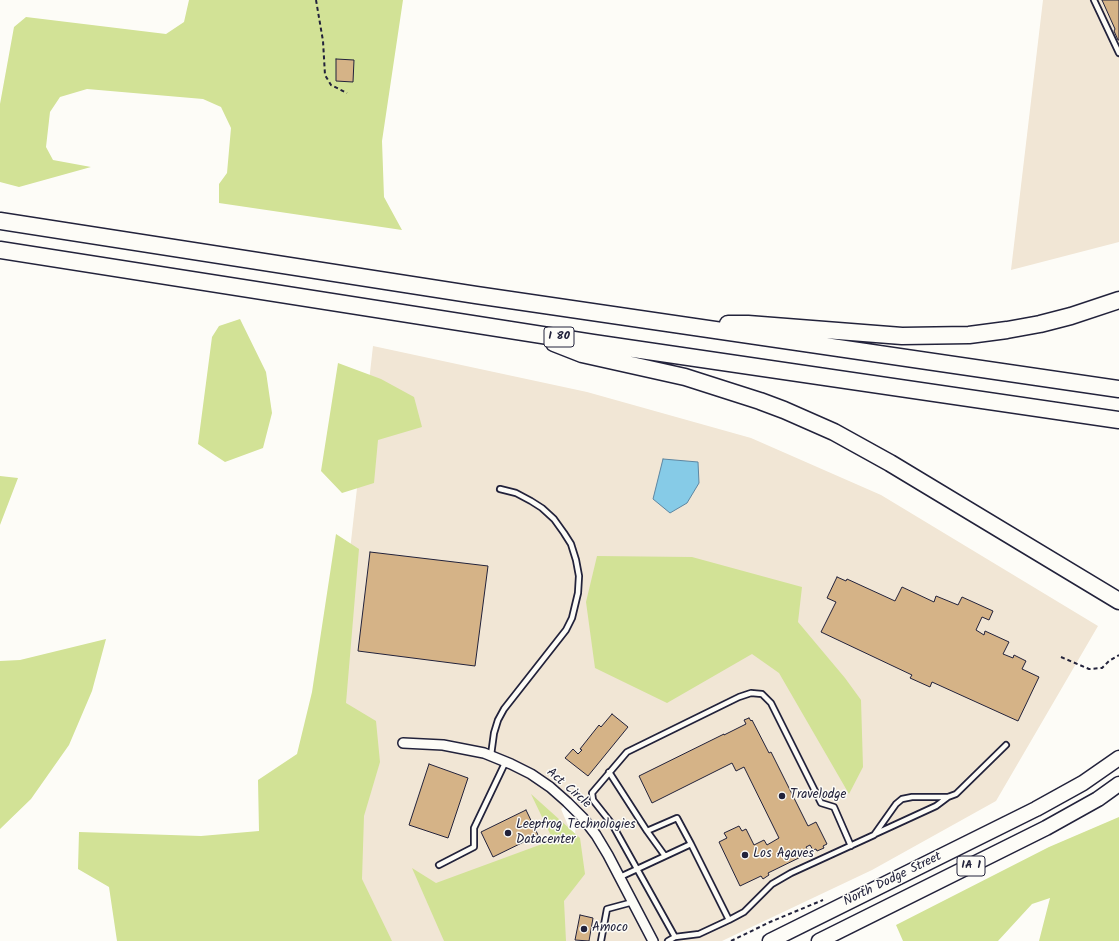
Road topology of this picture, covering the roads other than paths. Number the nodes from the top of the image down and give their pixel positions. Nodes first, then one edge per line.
1 (1094, 0) edge
2 (1119, 53) edge
3 (0, 221) edge
4 (0, 250) edge
5 (1119, 300) edge
6 (683, 326) junction
7 (526, 332) junction
8 (1119, 389) edge
9 (1119, 420) edge
10 (500, 489) dead end
11 (1119, 601) edge
12 (403, 743) dead end
13 (1006, 745) dead end
14 (491, 755) junction
15 (1119, 758) edge
16 (506, 761) junction
17 (609, 772) junction
18 (1119, 784) edge
19 (948, 797) junction
20 (647, 831) junction
21 (874, 834) junction
22 (691, 844) junction
23 (851, 846) junction
24 (665, 856) junction
25 (439, 865) dead end
26 (638, 869) junction
27 (620, 877) junction
28 (633, 902) junction
29 (730, 920) junction
30 (675, 937) junction
31 (601, 941) edge
32 (653, 941) edge
33 (668, 941) edge
34 (770, 941) edge
35 (819, 941) edge

1 - 2 lane
3 - 6 highway, I 80
4 - 7 highway, I 80
5 - 6 highway
6 - 8 highway, I 80
7 - 9 highway, I 80
7 - 11 highway
10 - 14 lane
12 - 14 street, Act Circle
13 - 19 lane
14 - 16 street, Act Circle
15 - 34 main road, North Dodge Street / IA 1
16 - 25 lane
16 - 27 street, Act Circle
17 - 20 lane
17 - 23 lane
17 - 26 lane
18 - 35 main road, North Dodge Street / IA 1
19 - 21 lane
19 - 21 lane
20 - 22 lane
20 - 24 lane
21 - 23 lane
22 - 24 lane
22 - 29 lane
23 - 29 lane
24 - 26 lane
26 - 27 lane
26 - 30 lane
27 - 28 street, Act Circle
28 - 31 lane
28 - 32 street, Act Circle
29 - 30 lane
30 - 33 lane

